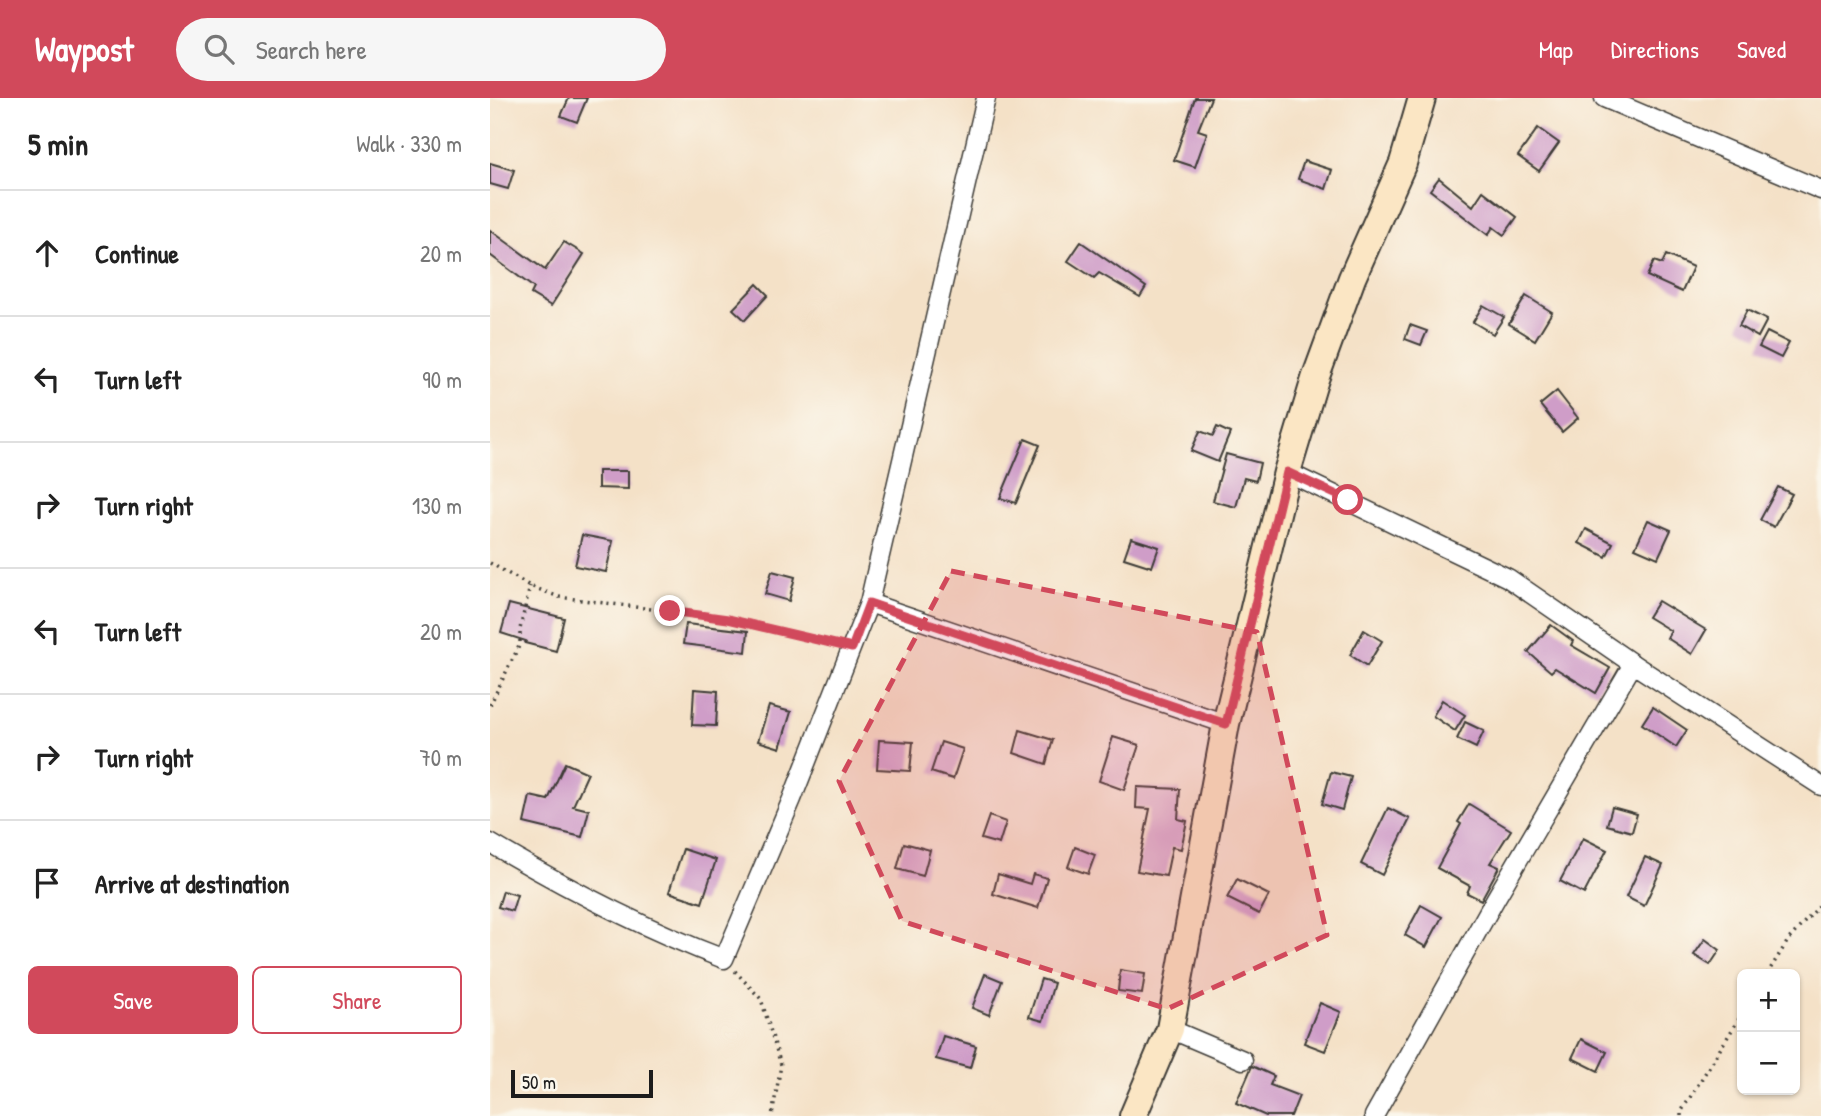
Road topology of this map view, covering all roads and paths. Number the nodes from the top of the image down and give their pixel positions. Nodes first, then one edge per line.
1 (986, 98) edge
2 (1422, 98) edge
3 (1604, 98) edge
4 (1821, 190) edge
5 (1287, 472) junction
6 (490, 563) edge
7 (530, 586) junction
8 (869, 603) junction
9 (852, 648) junction
10 (1633, 664) junction
11 (490, 705) edge
12 (1226, 724) junction
13 (1821, 786) edge
14 (490, 843) edge
15 (1821, 904) edge
16 (724, 959) junction
17 (1770, 969) edge
18 (1737, 1022) edge
19 (1170, 1030) junction
20 (1242, 1060) dead end
21 (772, 1116) edge
22 (1133, 1116) edge
23 (1374, 1116) edge
24 (1681, 1116) edge

1 - 8 street
2 - 5 street
3 - 4 street
5 - 10 street
5 - 12 street
6 - 7 path
7 - 9 path
7 - 11 path
8 - 9 street
8 - 12 street
9 - 16 street
10 - 13 street
10 - 23 street
12 - 19 street
14 - 16 street
15 - 17 path
16 - 21 path
18 - 24 path
19 - 20 street
19 - 22 street

